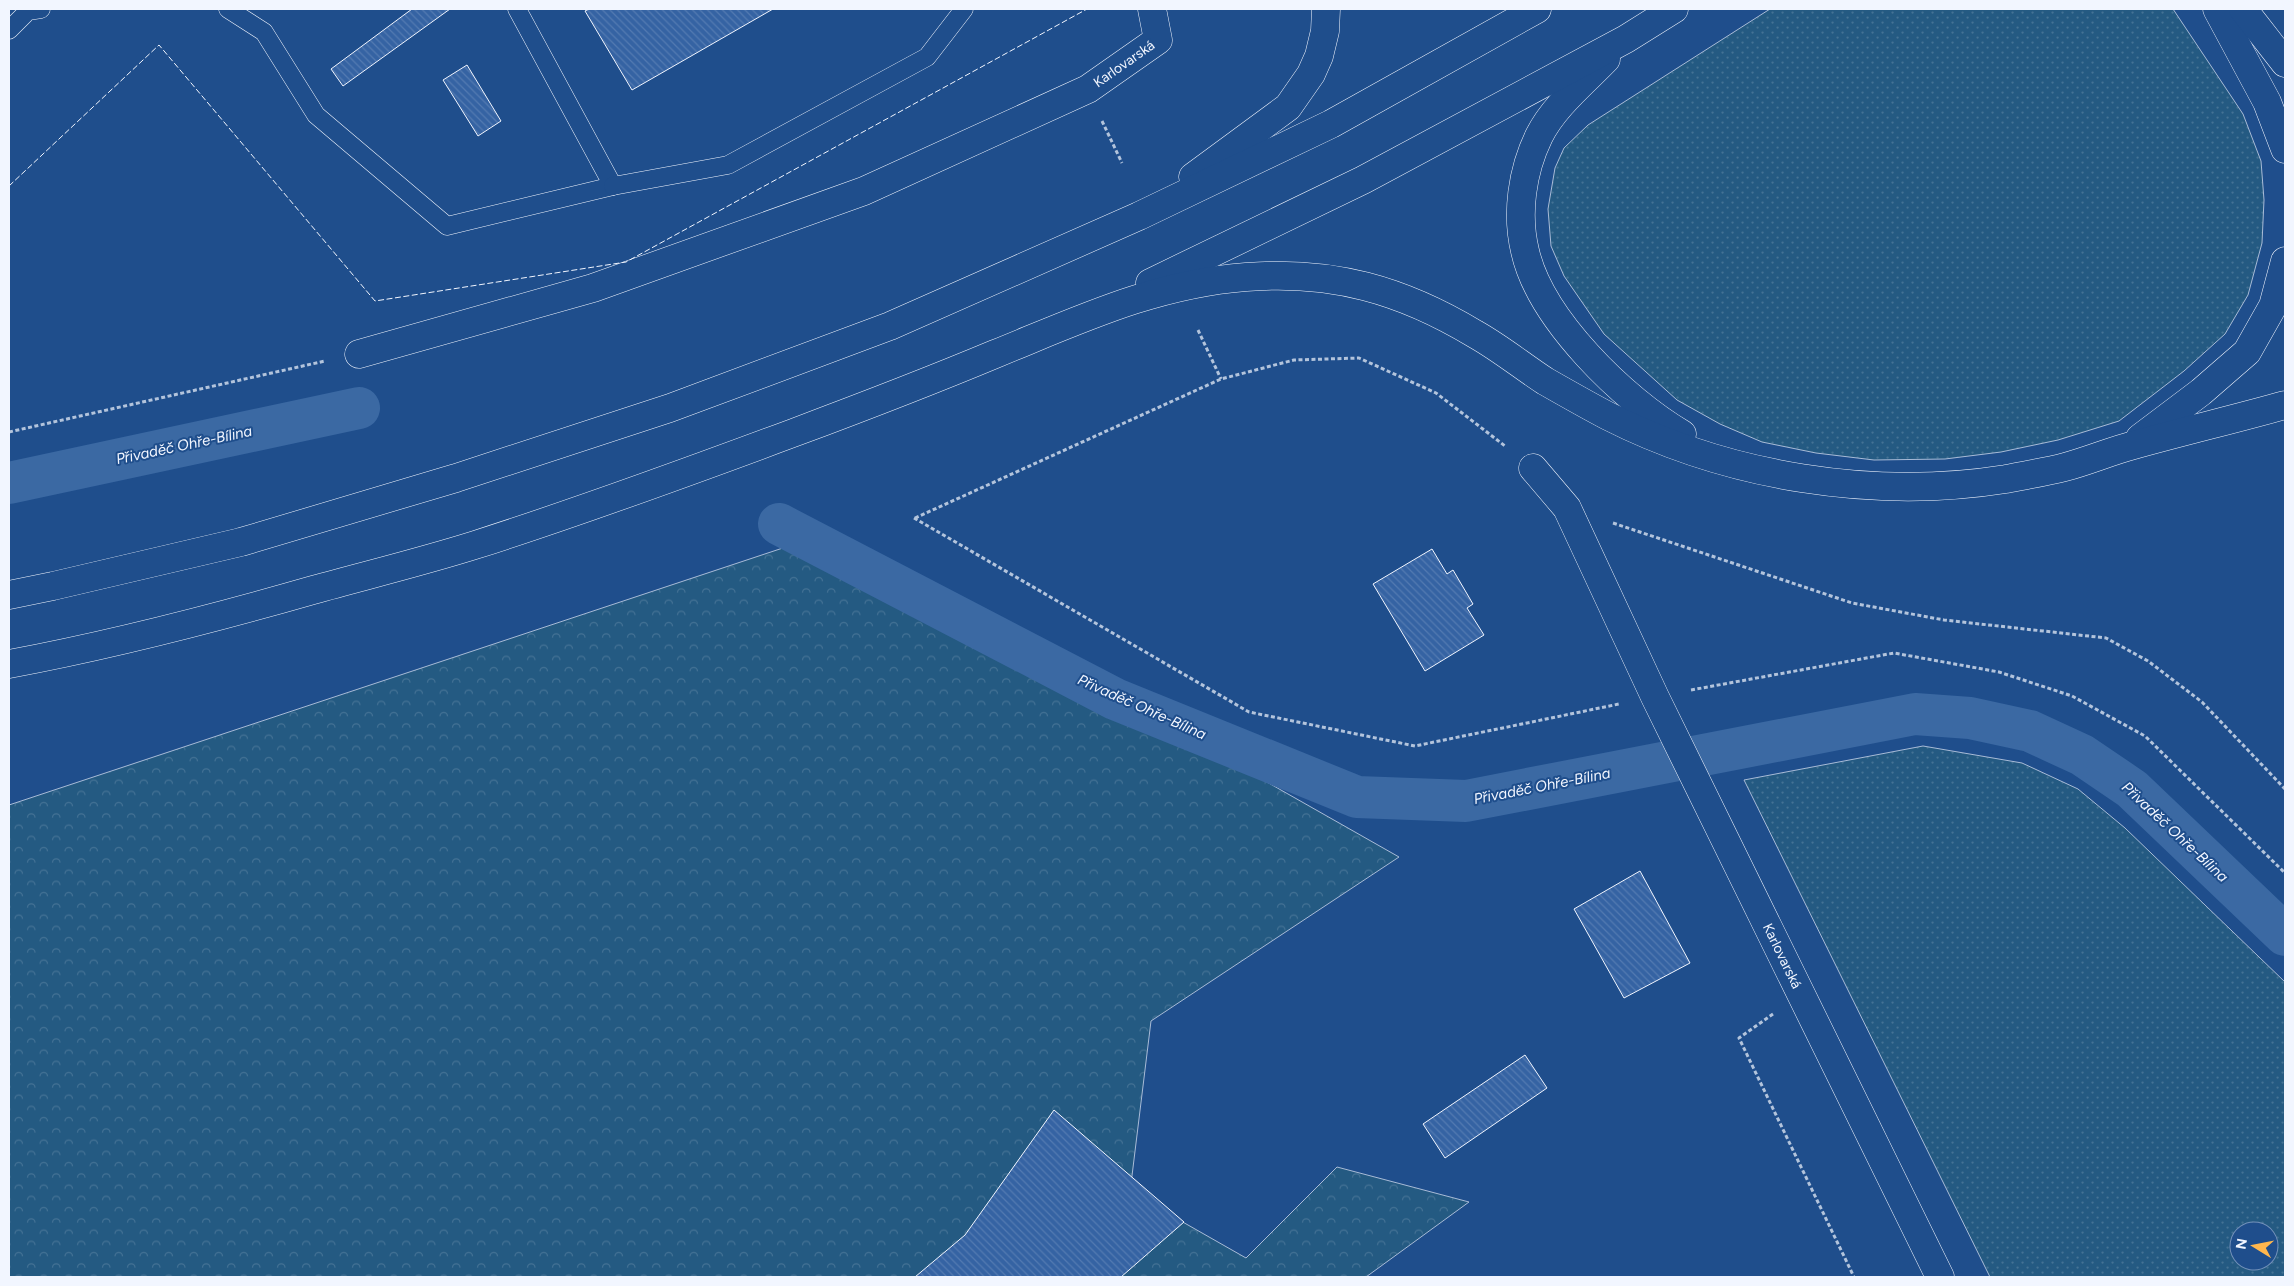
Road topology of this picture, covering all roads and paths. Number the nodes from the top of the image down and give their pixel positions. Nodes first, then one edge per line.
1 (41, 9) edge
2 (228, 9) edge
3 (517, 9) edge
4 (964, 9) edge
5 (1152, 9) edge
6 (1326, 9) edge
7 (1537, 9) edge
8 (1674, 9) edge
9 (2216, 9) edge
10 (2243, 9) edge
11 (9, 30) edge
12 (1626, 39) junction
13 (2285, 63) edge
14 (1088, 89) junction
15 (2285, 149) edge
16 (1122, 163) dead end
17 (613, 186) junction
18 (1139, 216) junction
19 (2285, 261) edge
20 (1078, 320) junction
21 (1198, 330) dead end
22 (360, 354) joint
23 (1221, 379) junction
24 (2285, 405) edge
25 (9, 432) edge
26 (2131, 445) junction
27 (1533, 468) joint
28 (1754, 468) junction
29 (1567, 508) junction
30 (9, 595) edge
31 (9, 664) edge
32 (1654, 697) junction
33 (2285, 789) edge
34 (2285, 873) edge
35 (1800, 995) junction
36 (1854, 1277) edge
37 (1940, 1277) edge

1 - 11 lane
2 - 17 lane
3 - 17 lane
4 - 17 lane
5 - 14 main road, Karlovarská
6 - 18 main road
7 - 18 main road
8 - 12 main road
9 - 15 main road
10 - 13 main road
12 - 20 main road
12 - 28 main road
14 - 16 path
14 - 22 main road
18 - 30 main road
19 - 26 main road
20 - 28 main road
20 - 31 main road
21 - 23 path
22 - 25 path
23 - 27 path
23 - 32 path
24 - 26 main road
26 - 28 main road
27 - 29 main road, Karlovarská
29 - 32 main road, Karlovarská
29 - 33 path
32 - 34 path
32 - 35 main road, Karlovarská
35 - 36 path
35 - 37 main road, Karlovarská

